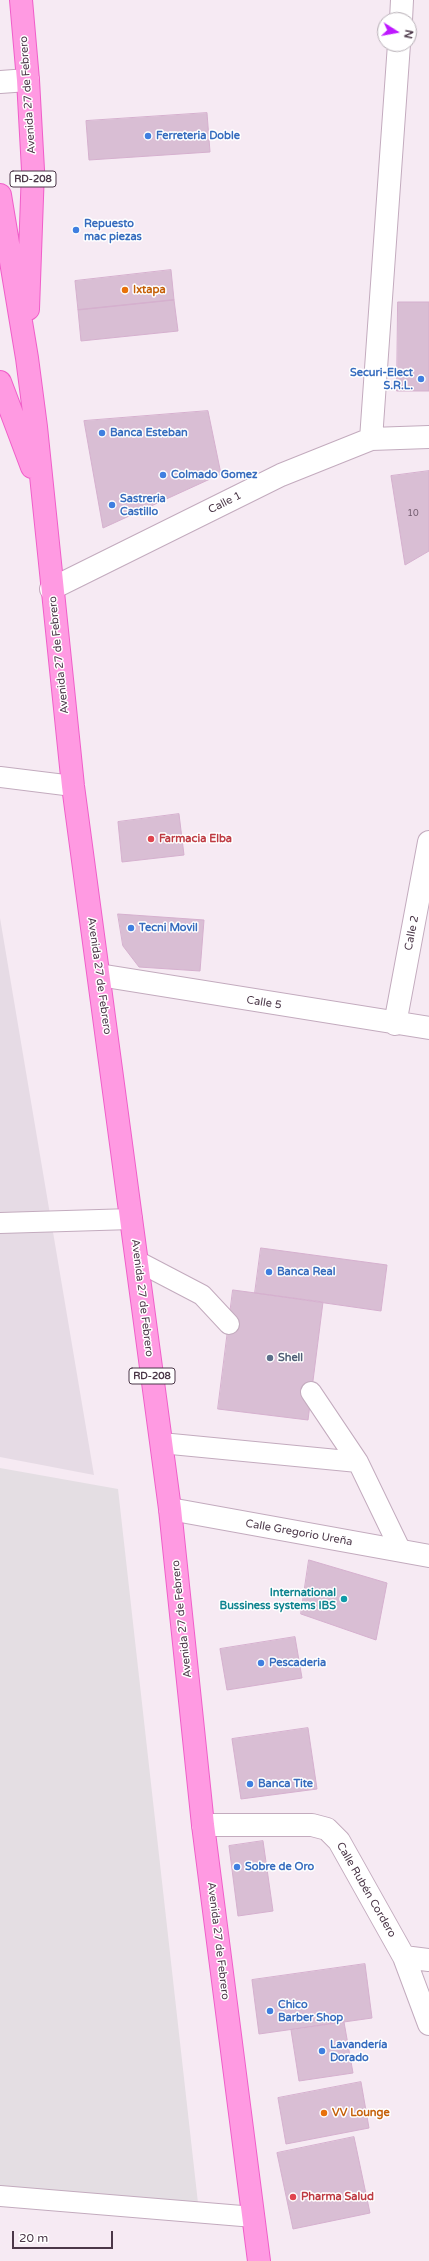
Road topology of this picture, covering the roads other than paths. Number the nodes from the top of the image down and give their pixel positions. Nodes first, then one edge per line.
1 (21, 0) edge
2 (402, 0) edge
3 (401, 12) edge
4 (398, 52) edge
5 (28, 80) junction
6 (0, 82) edge
7 (0, 195) edge
8 (27, 358) junction
9 (0, 382) edge
10 (5, 410) edge
11 (429, 437) edge
12 (371, 439) junction
13 (41, 492) junction
14 (52, 589) junction
15 (0, 777) edge
16 (73, 786) junction
17 (429, 842) edge
18 (99, 974) junction
19 (395, 1024) junction
20 (429, 1028) edge
21 (132, 1219) junction
22 (0, 1223) edge
23 (137, 1261) junction
24 (229, 1324) dead end
25 (311, 1392) dead end
26 (161, 1443) junction
27 (358, 1462) junction
28 (170, 1509) junction
29 (401, 1551) junction
30 (429, 1556) edge
31 (203, 1824) junction
32 (404, 1957) junction
33 (429, 1960) edge
34 (429, 2024) edge
35 (0, 2196) edge
36 (254, 2218) junction
37 (259, 2261) edge

1 - 5 main road, Avenida 27 de Febrero / RD-208
2 - 3 street
4 - 12 street
5 - 6 street
5 - 8 main road, Avenida 27 de Febrero / RD-208
7 - 8 main road, Avenida 27 de Febrero / RD-208
8 - 13 main road, Avenida 27 de Febrero / RD-208
9 - 10 main road
10 - 13 main road
11 - 12 street, Calle 1
12 - 14 street, Calle 1
13 - 14 main road, Avenida 27 de Febrero / RD-208
14 - 16 main road, Avenida 27 de Febrero / RD-208
15 - 16 lane
16 - 18 main road, Avenida 27 de Febrero / RD-208
17 - 19 street, Calle 2
18 - 19 street, Calle 5
18 - 21 main road, Avenida 27 de Febrero / RD-208
19 - 20 street, Calle 5
21 - 22 lane
21 - 23 main road, Avenida 27 de Febrero / RD-208
23 - 24 lane
23 - 26 main road, Avenida 27 de Febrero / RD-208
25 - 27 lane
26 - 27 lane
26 - 28 main road, Avenida 27 de Febrero / RD-208
27 - 29 lane
28 - 29 street, Calle Gregorio Ureña
28 - 31 main road, Avenida 27 de Febrero / RD-208
29 - 30 street, Calle Gregorio Ureña
31 - 32 street, Calle Rubén Cordero
31 - 36 main road, Avenida 27 de Febrero / RD-208
32 - 33 street
32 - 34 street, Calle Rubén Cordero
35 - 36 lane
36 - 37 main road, Avenida 27 de Febrero / RD-208

